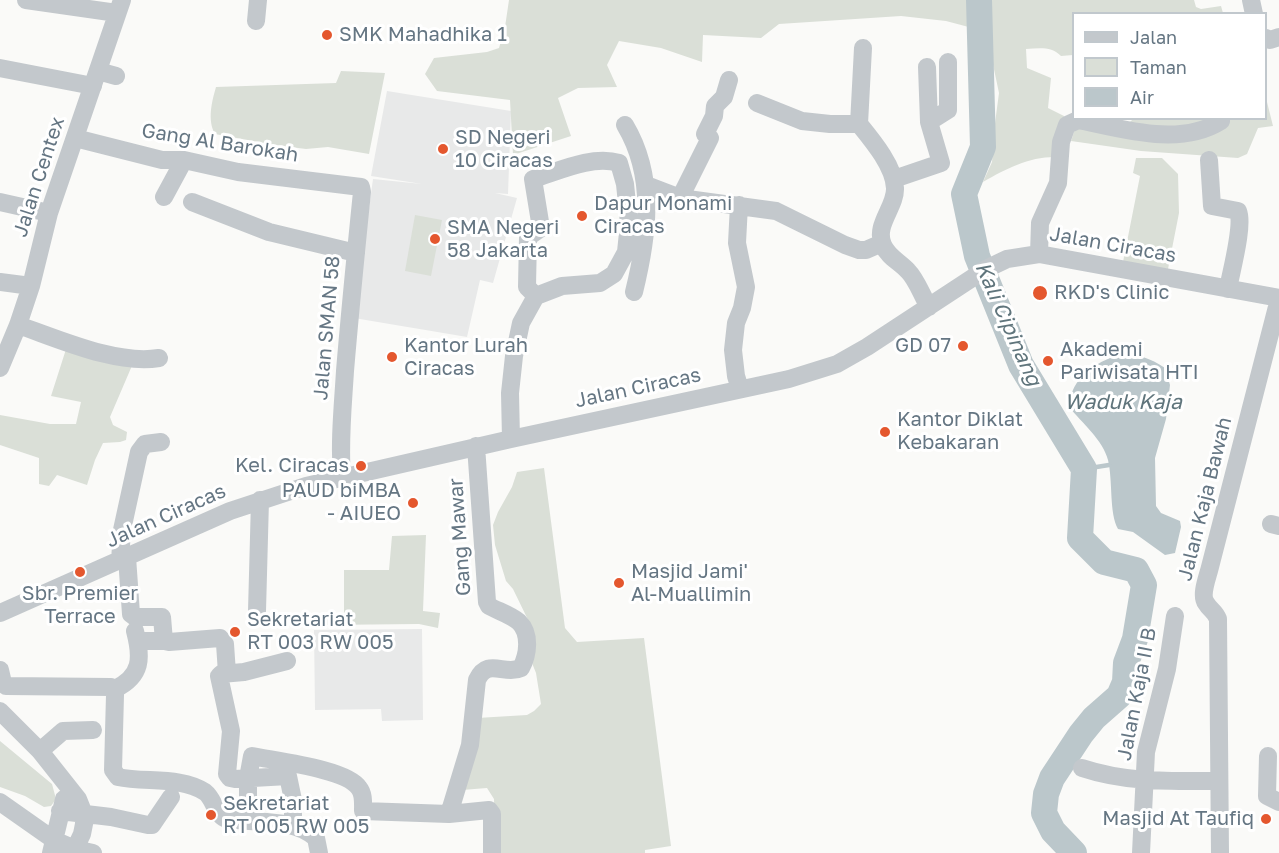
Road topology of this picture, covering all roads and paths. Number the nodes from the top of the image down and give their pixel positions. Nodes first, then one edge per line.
1 (26, 0) edge
2 (258, 0) edge
3 (119, 7) edge
4 (256, 21) dead end
5 (863, 48) dead end
6 (948, 62) dead end
7 (927, 67) dead end
8 (0, 68) edge
9 (116, 76) dead end
10 (95, 79) junction
11 (729, 80) dead end
12 (757, 104) dead end
13 (1221, 121) dead end
14 (928, 122) junction
15 (859, 124) junction
16 (625, 125) dead end
17 (75, 138) junction
18 (184, 160) junction
19 (1209, 160) dead end
20 (894, 179) junction
21 (358, 185) joint
22 (646, 185) junction
23 (164, 197) dead end
24 (680, 198) junction
25 (0, 201) edge
26 (192, 202) dead end
27 (739, 205) junction
28 (49, 213) junction
29 (882, 243) junction
30 (356, 253) junction
31 (1039, 254) junction
32 (0, 282) edge
33 (31, 286) junction
34 (1228, 289) junction
35 (634, 292) dead end
36 (536, 296) junction
37 (1279, 299) edge
38 (928, 307) junction
39 (18, 325) junction
40 (159, 358) dead end
41 (0, 367) edge
42 (740, 389) junction
43 (511, 439) junction
44 (161, 442) dead end
45 (476, 446) junction
46 (342, 477) junction
47 (260, 500) junction
48 (123, 559) junction
49 (256, 611) dead end
50 (0, 613) edge
51 (1175, 616) dead end
52 (164, 640) junction
53 (288, 661) dead end
54 (0, 670) edge
55 (227, 673) junction
56 (115, 689) junction
57 (0, 711) edge
58 (93, 730) dead end
59 (40, 751) junction
60 (1268, 756) dead end
61 (1082, 768) dead end
62 (248, 778) junction
63 (1144, 780) junction
64 (1219, 781) junction
65 (68, 787) junction
66 (171, 797) dead end
67 (0, 802) edge
68 (1279, 802) edge
69 (60, 811) junction
70 (84, 814) junction
71 (449, 814) junction
72 (248, 821) junction
73 (293, 826) junction
74 (52, 847) edge
75 (71, 851) edge
76 (93, 853) edge
77 (319, 853) edge
78 (492, 853) edge
79 (1138, 853) edge
80 (1220, 853) edge

1 - 3 street
2 - 4 street
3 - 10 street, Jalan Centex
5 - 15 street
6 - 14 street
7 - 14 street
8 - 10 street
9 - 10 street
10 - 17 street, Jalan Centex
11 - 24 street
12 - 15 street
13 - 31 street
14 - 20 street
15 - 20 street
16 - 22 street
17 - 18 street, Gang Al Barokah
17 - 28 street, Jalan Centex
18 - 21 street, Gang Al Barokah
18 - 23 street
19 - 34 street
20 - 29 street
21 - 30 street, Jalan SMAN 58
22 - 24 street
22 - 35 street
24 - 27 street
25 - 28 street
26 - 30 street
27 - 29 street
27 - 42 street
28 - 33 street, Jalan Centex
29 - 38 street
30 - 46 street, Jalan SMAN 58
31 - 34 street, Jalan Ciracas
31 - 38 street, Jalan Ciracas
32 - 33 street
33 - 39 street, Jalan Centex
34 - 37 street, Jalan Ciracas
36 - 36 street
36 - 43 street
37 - 64 street, Jalan Kaja Bawah
38 - 42 street, Jalan Ciracas
39 - 40 street
39 - 41 street, Jalan Centex
42 - 43 street, Jalan Ciracas
43 - 45 street, Jalan Ciracas
44 - 48 street
45 - 46 street, Jalan Ciracas
45 - 71 street, Gang Mawar
46 - 47 street, Jalan Ciracas
47 - 48 street, Jalan Ciracas
47 - 49 street
48 - 50 street, Jalan Ciracas
48 - 52 street
51 - 63 street, Jalan Kaja II B
52 - 55 street
52 - 56 street
53 - 55 street
54 - 56 street
55 - 62 street
56 - 72 street
57 - 59 street
58 - 59 street
59 - 65 street
60 - 68 street
61 - 63 street
62 - 71 street
62 - 72 street
62 - 73 street
63 - 64 street
63 - 79 street, Jalan Kaja II B
64 - 80 street, Jalan Kaja Bawah
65 - 69 street
65 - 70 street
66 - 70 street
67 - 74 street
69 - 70 street
69 - 74 street
70 - 75 street
71 - 78 street
72 - 73 street
73 - 77 street
74 - 75 street
75 - 76 street

